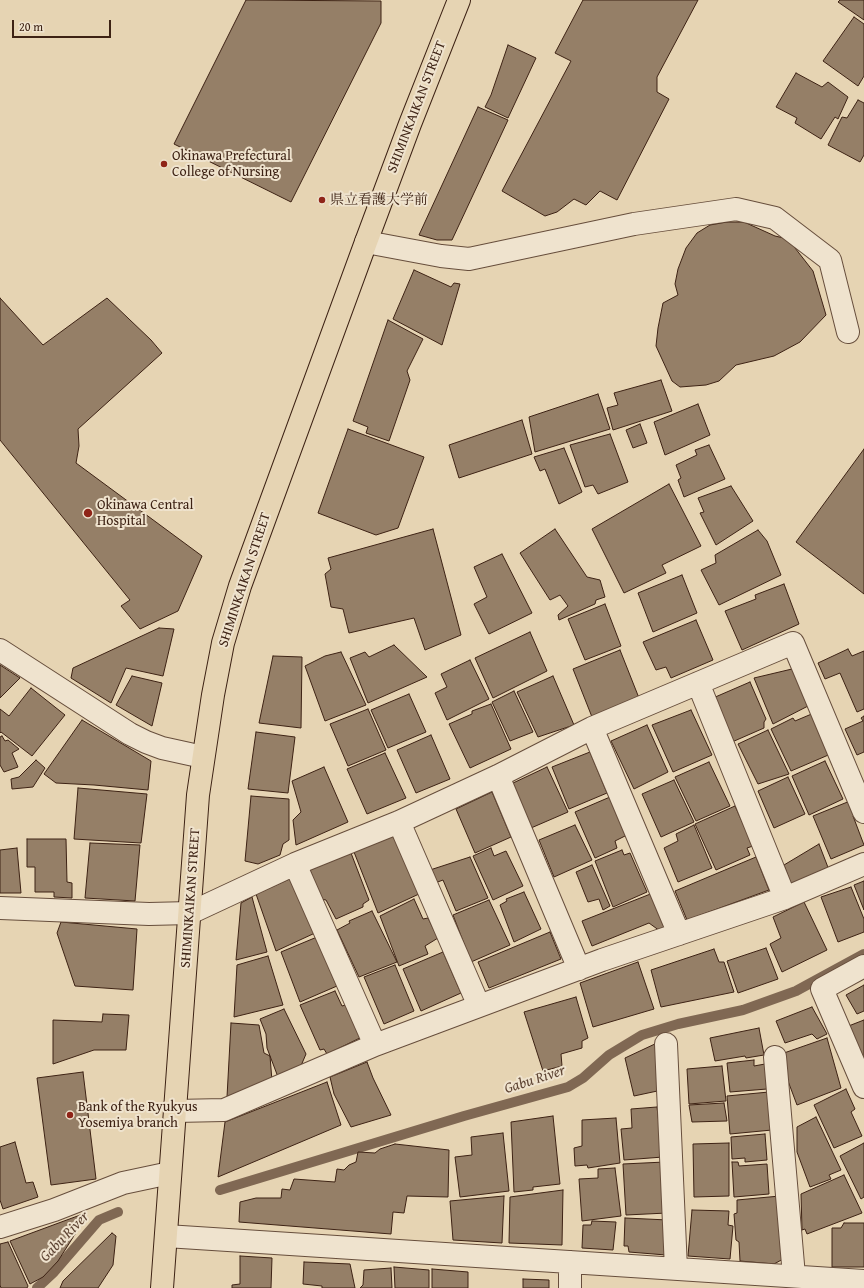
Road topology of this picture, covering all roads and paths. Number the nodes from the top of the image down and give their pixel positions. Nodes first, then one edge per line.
1 (459, 0) edge
2 (366, 242) junction
3 (848, 332) dead end
4 (0, 650) edge
5 (698, 683) junction
6 (592, 728) junction
7 (203, 757) junction
8 (498, 776) junction
9 (864, 812) edge
10 (399, 822) junction
11 (295, 864) junction
12 (864, 864) edge
13 (785, 898) junction
14 (0, 908) edge
15 (190, 913) junction
16 (679, 934) junction
17 (864, 966) edge
18 (579, 969) junction
19 (479, 1006) junction
20 (666, 1044) dead end
21 (374, 1045) junction
22 (775, 1057) dead end
23 (864, 1087) edge
24 (175, 1111) junction
25 (170, 1173) junction
26 (0, 1227) edge
27 (166, 1236) junction
28 (570, 1262) junction
29 (676, 1269) junction
30 (794, 1276) junction
31 (738, 1280) edge
32 (864, 1281) edge
33 (828, 1283) edge
34 (162, 1288) edge
35 (570, 1288) edge

1 - 2 main road, SHIMINKAIKAN STREET
2 - 3 street
2 - 7 main road, SHIMINKAIKAN STREET
4 - 7 street
5 - 6 street
5 - 9 street
5 - 13 street
6 - 8 street
6 - 16 street
7 - 15 main road, SHIMINKAIKAN STREET
8 - 10 street
8 - 18 street
10 - 11 street
10 - 19 street
11 - 15 street
11 - 21 street
12 - 13 street
13 - 16 street
14 - 15 street
15 - 24 main road, SHIMINKAIKAN STREET
16 - 18 street
17 - 23 street
18 - 19 street
19 - 21 street
20 - 29 street
21 - 24 street
22 - 30 street
24 - 25 main road, SHIMINKAIKAN STREET
25 - 26 street
25 - 27 main road, SHIMINKAIKAN STREET
27 - 28 street
27 - 34 main road, SHIMINKAIKAN STREET
28 - 29 street
28 - 35 street
29 - 31 street
30 - 31 street
30 - 33 street
32 - 33 street

